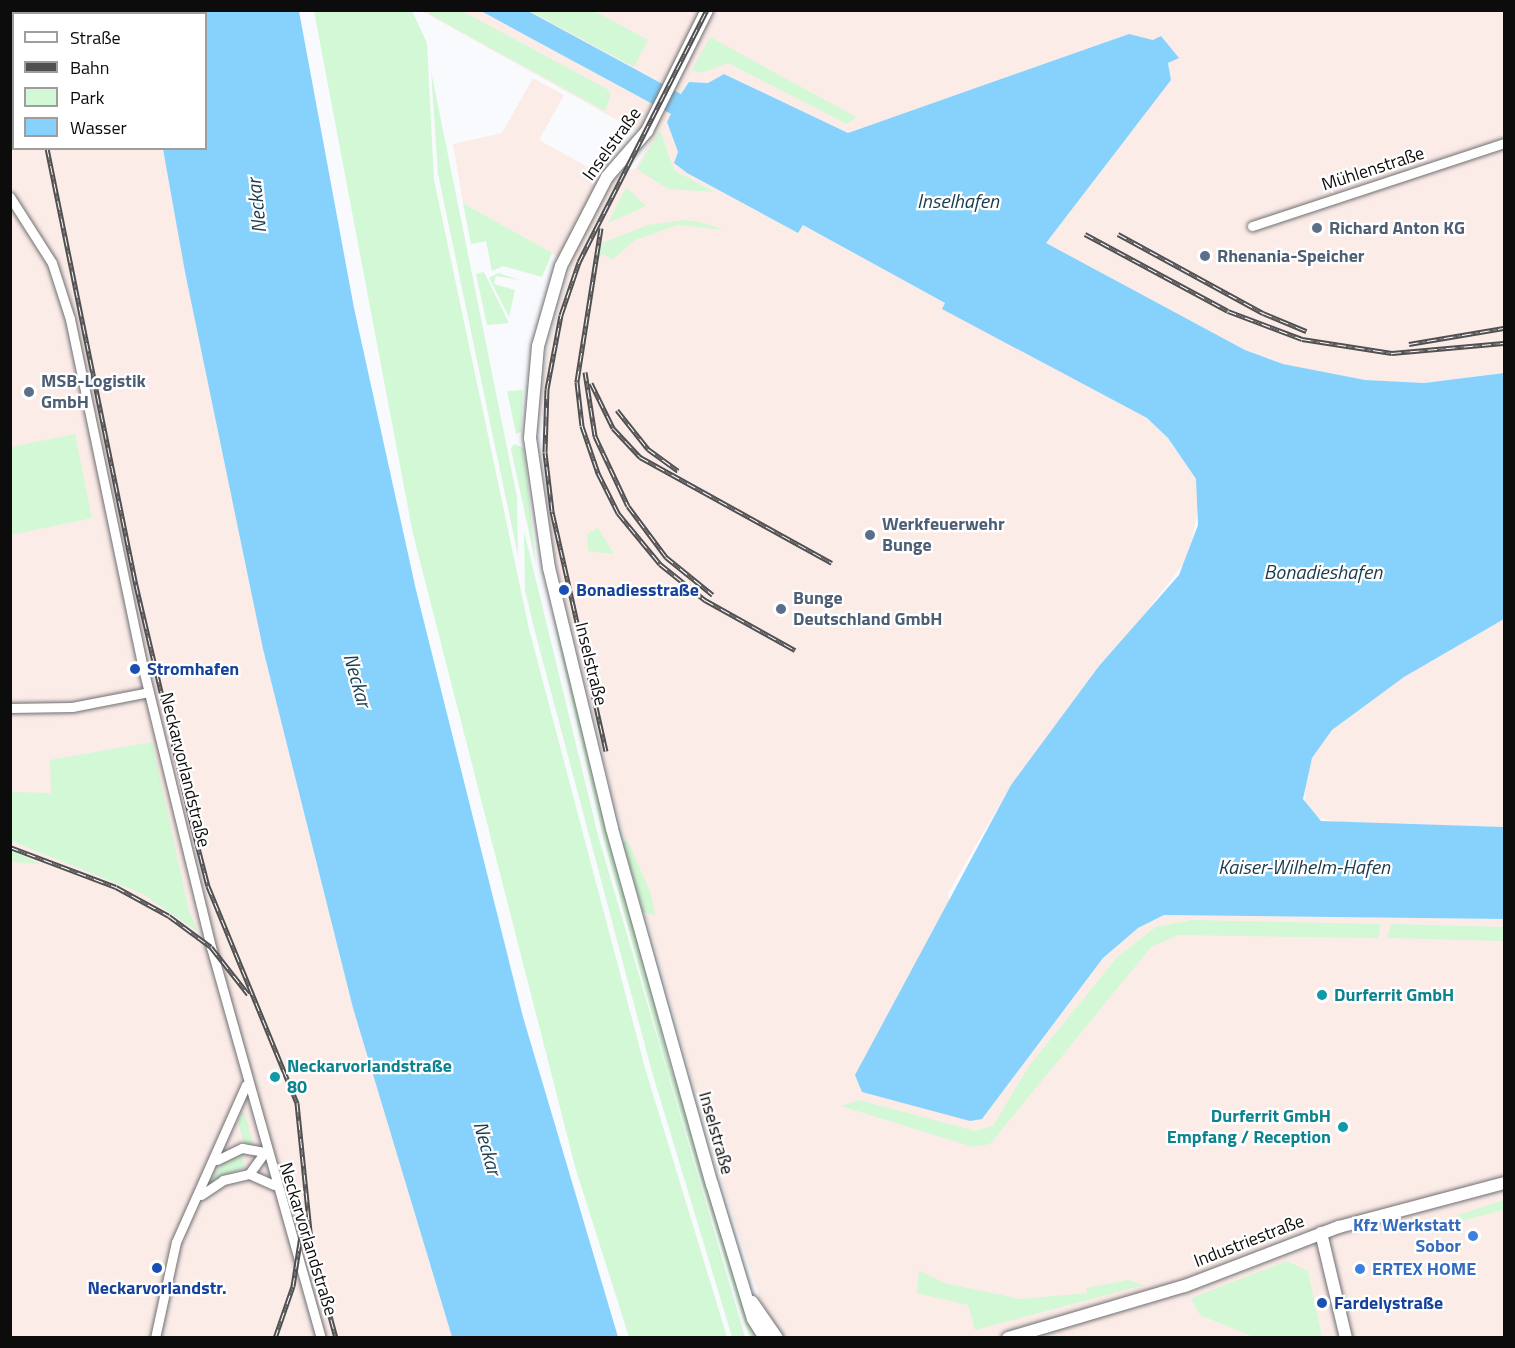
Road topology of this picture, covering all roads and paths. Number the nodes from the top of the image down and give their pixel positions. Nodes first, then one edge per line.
1 (706, 10) edge
2 (1504, 143) edge
3 (10, 197) edge
4 (15, 212) edge
5 (1252, 226) dead end
6 (149, 692) junction
7 (10, 708) edge
8 (246, 1085) junction
9 (265, 1152) junction
10 (217, 1160) junction
11 (249, 1174) junction
12 (1504, 1183) edge
13 (274, 1185) junction
14 (199, 1196) junction
15 (1321, 1233) junction
16 (750, 1299) junction
17 (155, 1338) edge
18 (321, 1338) edge
19 (765, 1338) edge
20 (777, 1338) edge
21 (1008, 1338) edge
22 (1346, 1338) edge

1 - 16 street, Inselstraße
2 - 5 street, Mühlenstraße
3 - 4 street, Neckarvorlandstraße
4 - 6 street, Neckarvorlandstraße
6 - 7 street
6 - 8 street, Neckarvorlandstraße
8 - 9 street, Neckarvorlandstraße
8 - 10 street
9 - 10 street
9 - 11 street
9 - 13 street, Neckarvorlandstraße
10 - 14 street
11 - 13 street
11 - 14 street
12 - 15 street, Industriestraße
13 - 18 street, Neckarvorlandstraße
14 - 17 street
15 - 21 street, Industriestraße
15 - 22 street
16 - 19 street, Inselstraße
16 - 20 street, Inselstraße

